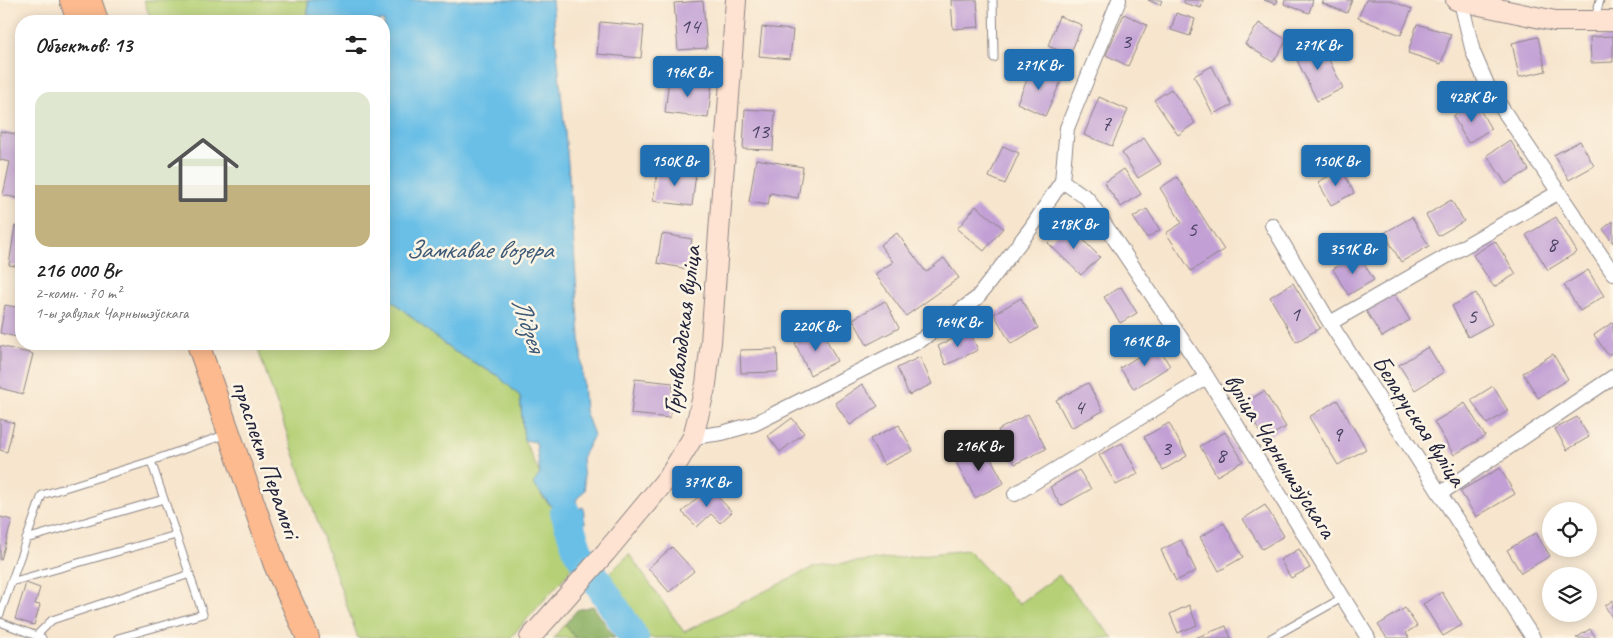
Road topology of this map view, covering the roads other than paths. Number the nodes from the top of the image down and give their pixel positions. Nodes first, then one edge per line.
1 (71, 0) edge
2 (90, 0) edge
3 (736, 0) edge
4 (993, 0) edge
5 (1119, 0) edge
6 (1600, 0) edge
7 (1459, 1) edge
8 (76, 15) edge
9 (95, 15) edge
10 (1604, 21) edge
11 (994, 58) dead end
12 (1062, 181) junction
13 (1559, 192) junction
14 (1272, 225) dead end
15 (1613, 273) edge
16 (1330, 323) junction
17 (200, 350) edge
18 (1613, 377) edge
19 (1207, 378) junction
20 (228, 434) junction
21 (693, 437) junction
22 (151, 461) junction
23 (1441, 493) junction
24 (1015, 494) dead end
25 (164, 499) junction
26 (176, 535) junction
27 (26, 540) junction
28 (275, 565) junction
29 (190, 574) junction
30 (11, 582) junction
31 (1342, 598) junction
32 (2, 604) edge
33 (0, 614) edge
34 (0, 622) edge
35 (39, 636) edge
36 (118, 638) edge
37 (296, 638) edge
38 (308, 638) edge
39 (530, 638) edge
40 (1271, 638) edge
41 (1368, 638) edge
42 (1533, 638) edge

1 - 8 main road
2 - 9 main road
3 - 21 main road, Грунвальдская вуліца
4 - 11 lane
5 - 12 street
6 - 10 lane
7 - 10 main road
7 - 13 street
12 - 19 street, вуліца Чарнышэўскага
12 - 21 street
13 - 15 street
13 - 16 street
14 - 16 street, Беларуская вуліца
16 - 23 street, Беларуская вуліца
17 - 20 main road, праспект Перамогі
18 - 23 street
19 - 24 street
19 - 31 street, вуліца Чарнышэўскага
20 - 22 lane
20 - 28 main road, праспект Перамогі
21 - 39 main road, Грунвальдская вуліца
22 - 25 lane
22 - 27 lane
23 - 42 street, Беларуская вуліца
25 - 26 lane
25 - 27 lane
26 - 29 lane
26 - 30 lane
27 - 30 lane
28 - 37 main road, праспект Перамогі
28 - 38 main road, праспект Перамогі
29 - 35 lane
29 - 36 lane
30 - 32 lane
31 - 40 lane
31 - 41 street, вуліца Чарнышэўскага
32 - 33 lane
34 - 35 lane

